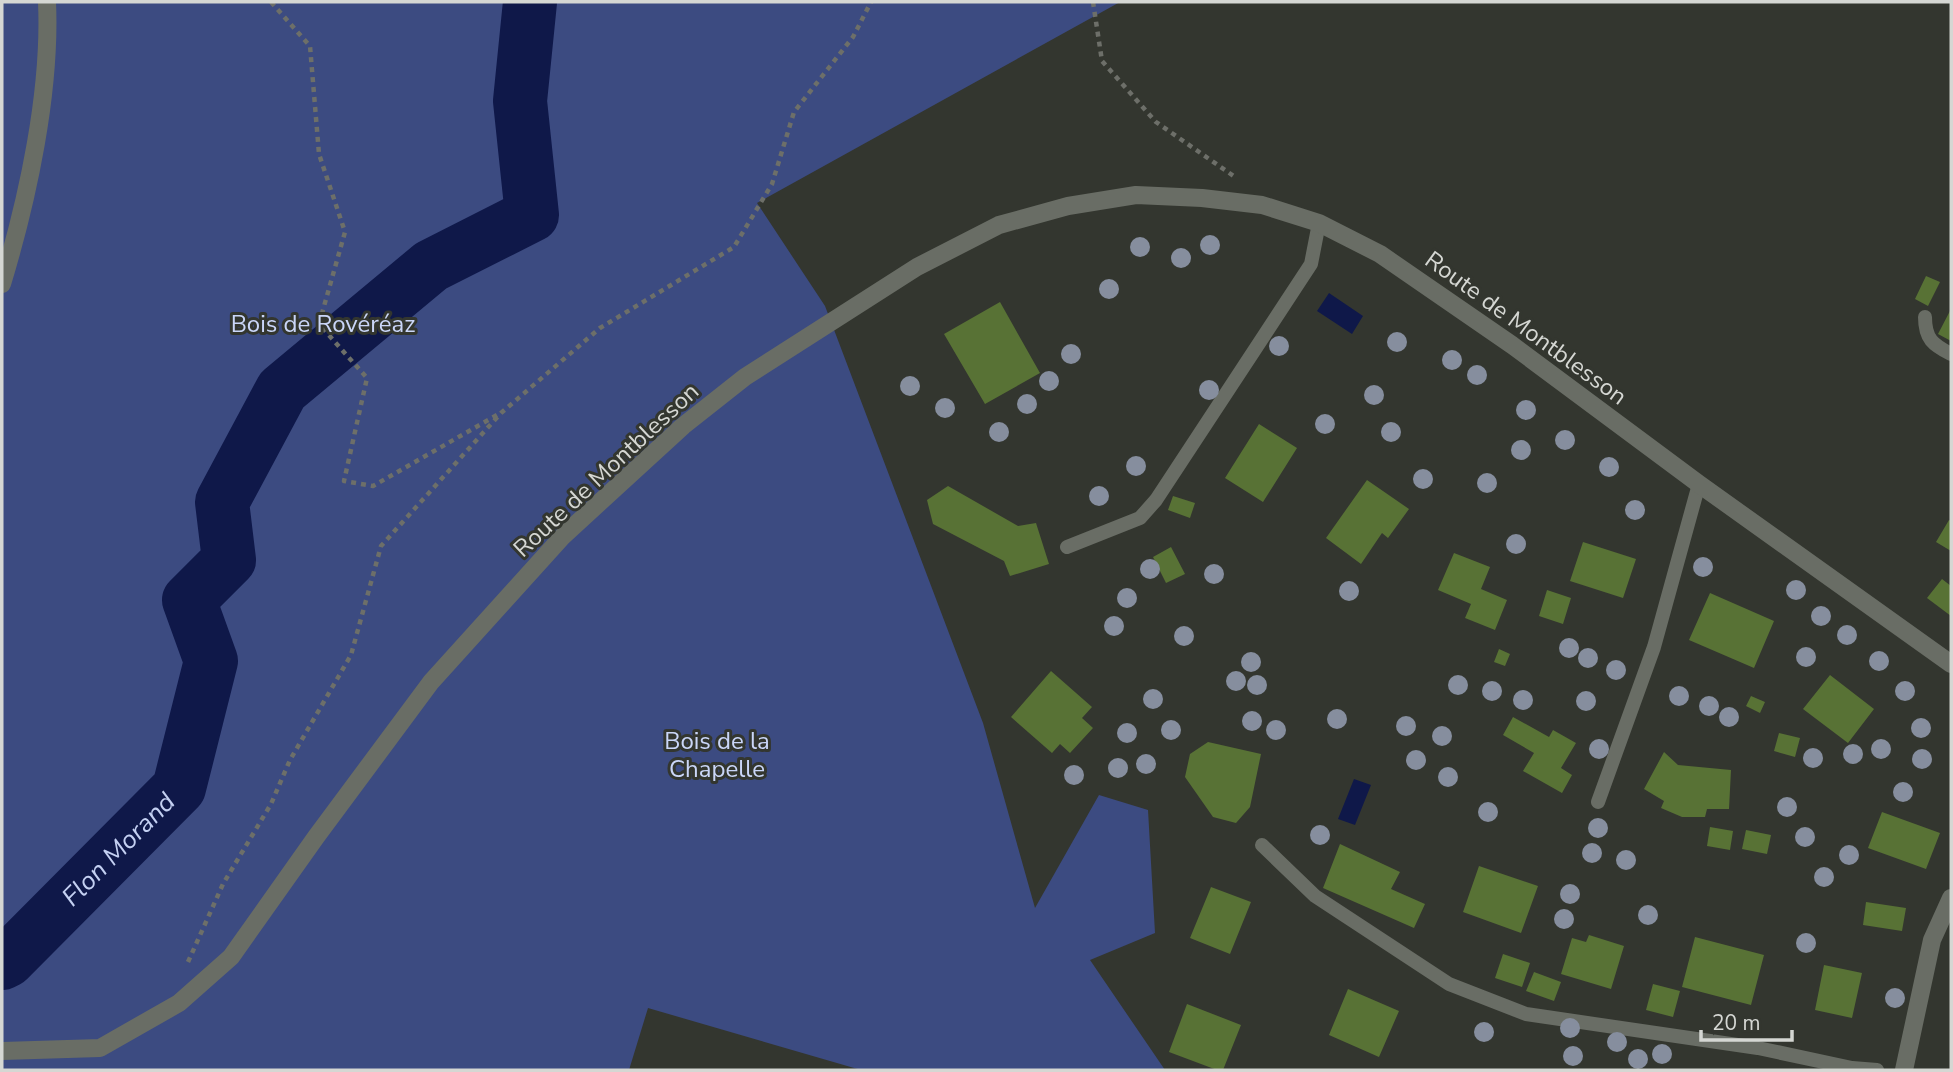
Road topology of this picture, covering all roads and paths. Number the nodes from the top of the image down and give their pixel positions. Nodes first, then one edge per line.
1 (47, 2) edge
2 (271, 2) edge
3 (872, 2) edge
4 (1093, 2) edge
5 (1242, 183) dead end
6 (1319, 223) junction
7 (2, 284) edge
8 (1925, 317) dead end
9 (1951, 354) edge
10 (500, 413) junction
11 (1699, 484) junction
12 (1066, 547) dead end
13 (1951, 664) edge
14 (1598, 802) dead end
15 (1262, 845) dead end
16 (1951, 898) edge
17 (187, 965) dead end
18 (2, 1051) edge
19 (1877, 1070) edge
20 (1904, 1070) edge

1 - 7 street
2 - 10 path
3 - 10 path
4 - 5 path
6 - 11 street, Route de Montblesson
6 - 12 lane
6 - 18 street, Route de Montblesson
8 - 9 lane
10 - 17 path
11 - 13 street, Route de Montblesson
11 - 14 lane
15 - 19 lane
16 - 20 street

